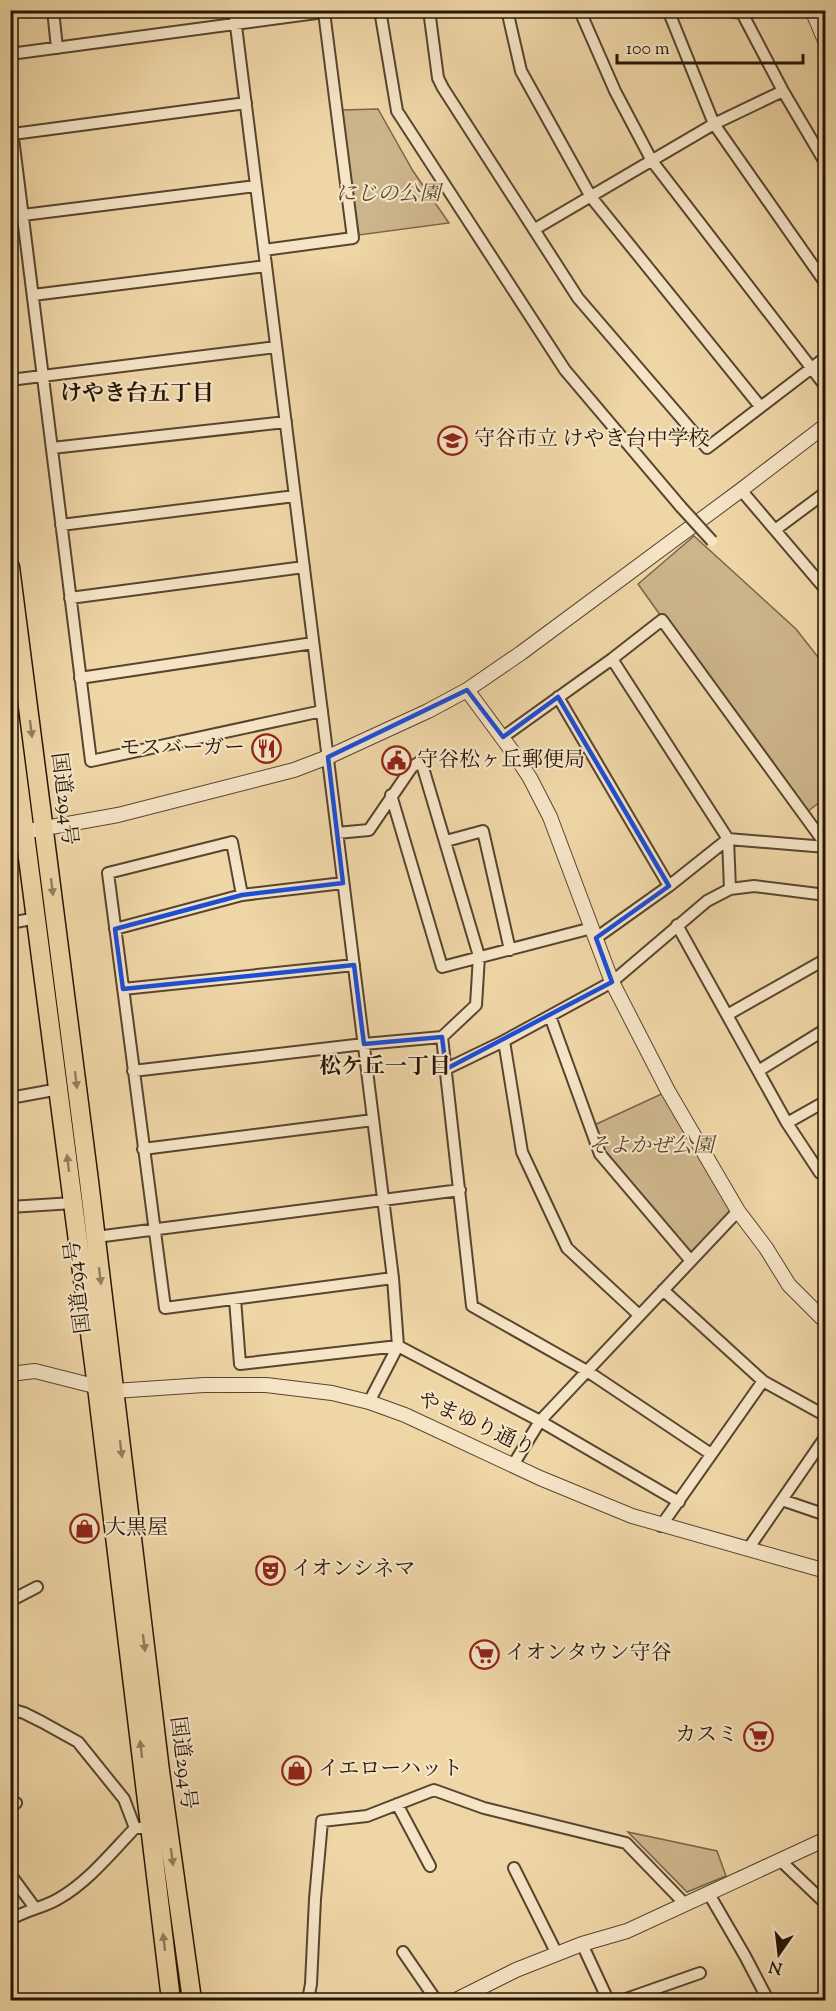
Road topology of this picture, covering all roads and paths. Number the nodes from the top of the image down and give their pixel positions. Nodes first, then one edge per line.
1 (53, 10) edge
2 (234, 10) edge
3 (380, 10) edge
4 (429, 10) edge
5 (507, 10) edge
6 (582, 10) edge
7 (668, 10) edge
8 (723, 10) edge
9 (812, 10) edge
10 (236, 25) junction
11 (825, 43) edge
12 (57, 48) junction
13 (10, 54) edge
14 (783, 91) junction
15 (246, 103) junction
16 (10, 114) edge
17 (714, 124) junction
18 (13, 134) junction
19 (652, 161) junction
20 (825, 164) edge
21 (256, 186) junction
22 (591, 197) junction
23 (23, 215) junction
24 (535, 229) junction
25 (264, 250) junction
26 (266, 266) junction
27 (825, 284) edge
28 (33, 295) junction
29 (276, 347) junction
30 (825, 357) edge
31 (811, 368) junction
32 (43, 375) junction
33 (10, 380) edge
34 (825, 387) edge
35 (759, 405) junction
36 (286, 422) junction
37 (825, 425) edge
38 (52, 447) junction
39 (741, 490) junction
40 (825, 492) edge
41 (295, 496) junction
42 (61, 525) junction
43 (775, 530) junction
44 (712, 541) dead end
45 (10, 567) edge
46 (304, 567) junction
47 (825, 590) edge
48 (70, 598) junction
49 (14, 626) edge
50 (313, 643) junction
51 (612, 659) junction
52 (80, 678) junction
53 (467, 690) junction
54 (558, 698) junction
55 (322, 711) junction
56 (10, 720) edge
57 (503, 737) junction
58 (328, 757) junction
59 (391, 795) junction
60 (44, 829) junction
61 (24, 831) junction
62 (337, 833) junction
63 (728, 839) junction
64 (446, 841) junction
65 (825, 846) edge
66 (344, 883) junction
67 (669, 886) junction
68 (730, 889) junction
69 (242, 895) junction
70 (825, 895) edge
71 (37, 918) junction
72 (10, 923) edge
73 (677, 925) junction
74 (115, 929) junction
75 (594, 933) junction
76 (510, 950) junction
77 (478, 958) junction
78 (825, 959) edge
79 (354, 965) junction
80 (612, 982) junction
81 (123, 989) junction
82 (727, 1015) junction
83 (550, 1016) junction
84 (825, 1029) edge
85 (442, 1037) junction
86 (504, 1041) junction
87 (364, 1044) junction
88 (446, 1069) junction
89 (133, 1071) junction
90 (758, 1071) junction
91 (59, 1089) junction
92 (10, 1098) edge
93 (825, 1101) edge
94 (373, 1120) junction
95 (787, 1123) junction
96 (143, 1149) junction
97 (825, 1170) edge
98 (460, 1190) junction
99 (383, 1200) junction
100 (74, 1203) junction
101 (10, 1207) edge
102 (738, 1211) junction
103 (154, 1229) junction
104 (96, 1237) junction
105 (691, 1261) junction
106 (393, 1278) junction
107 (663, 1290) junction
108 (236, 1299) junction
109 (639, 1315) junction
110 (825, 1322) edge
111 (398, 1346) junction
112 (586, 1371) junction
113 (10, 1374) edge
114 (763, 1381) junction
115 (106, 1389) junction
116 (369, 1402) junction
117 (825, 1416) edge
118 (540, 1421) junction
119 (825, 1436) edge
120 (711, 1454) junction
121 (513, 1465) junction
122 (782, 1500) junction
123 (679, 1502) junction
124 (825, 1515) edge
125 (661, 1526) junction
126 (748, 1550) junction
127 (825, 1571) edge
128 (37, 1587) dead end
129 (10, 1601) edge
130 (10, 1709) edge
131 (397, 1804) junction
132 (151, 1828) junction
133 (825, 1839) edge
134 (781, 1861) junction
135 (430, 1866) dead end
136 (514, 1868) dead end
137 (10, 1874) edge
138 (709, 1894) junction
139 (825, 1904) edge
140 (686, 1905) junction
141 (34, 1908) junction
142 (10, 1920) edge
143 (582, 1944) junction
144 (403, 1952) dead end
145 (557, 1954) junction
146 (700, 1973) dead end
147 (472, 1998) edge
148 (171, 2001) edge
149 (192, 2001) edge
150 (308, 2001) edge
151 (436, 2001) edge
152 (456, 2001) edge
153 (608, 2001) edge
154 (623, 2001) edge
155 (768, 2001) edge

1 - 12 street
2 - 10 street
3 - 44 street, bridge
4 - 24 street
5 - 22 street
6 - 19 street
7 - 17 street
8 - 14 street
9 - 11 street
10 - 12 street
10 - 15 street
10 - 25 street
12 - 13 street
14 - 17 street
14 - 20 street
15 - 18 street
15 - 21 street
16 - 18 street
17 - 19 street
17 - 27 street
18 - 23 street
19 - 22 street
19 - 31 street
21 - 23 street
21 - 25 street
22 - 24 street
22 - 35 street
23 - 28 street
24 - 35 street
25 - 26 street
26 - 28 street
26 - 29 street
28 - 32 street
29 - 32 street
29 - 36 street
30 - 31 street
31 - 34 street
31 - 35 street
32 - 33 street
32 - 38 street
36 - 38 street
36 - 41 street
37 - 39 street
38 - 42 street
39 - 43 street
39 - 53 street
40 - 43 street
41 - 42 street
41 - 46 street
42 - 48 street
43 - 47 street
45 - 49 highway, 国道294号
46 - 48 street
46 - 50 street
48 - 52 street
49 -> 60 highway, 国道294号
50 - 52 street
50 - 55 street
51 - 54 street
51 - 63 street
51 - 65 street
52 - 55 street
53 - 57 street
53 - 58 street
54 - 57 street
54 - 67 street
55 - 58 street
56 - 61 highway, 国道294号
57 - 75 street
58 - 60 street
58 - 62 street
59 - 62 street
59 - 64 street
59 - 77 street
60 - 61 street
60 -> 104 highway, 国道294号
61 - 71 highway, 国道294号
62 - 66 street
63 - 65 street
63 - 67 street
63 - 68 street
64 - 76 street
64 - 77 street
66 - 69 street
66 - 79 street
67 - 75 street
68 - 70 street
68 - 73 street
69 - 74 street
69 - 74 street
71 - 72 street
71 - 91 highway, 国道294号
73 - 80 street
73 - 82 street
74 - 81 street
75 - 76 street
75 - 80 street
76 - 77 street
77 - 85 street
78 - 82 street
79 - 81 street
79 - 87 street
80 - 83 street
80 - 102 street
81 - 89 street
82 - 90 street
83 - 86 street
83 - 105 street
84 - 90 street
85 - 87 street
85 - 88 street
86 - 88 street
86 - 109 street
87 - 89 street
87 - 94 street
88 - 98 street
89 - 96 street
90 - 95 street
91 - 92 street
100 -> 91 highway, 国道294号
93 - 95 street
94 - 96 street
94 - 99 street
95 - 97 street
96 - 103 street
98 - 99 street
98 - 112 street
99 - 103 street
99 - 106 street
100 - 101 street
100 - 115 highway, 国道294号
102 - 105 street
102 - 110 street
103 - 104 street
103 - 108 street
104 -> 115 highway, 国道294号
105 - 107 street
106 - 108 street
106 - 111 street
107 - 109 street
107 - 114 street
108 - 111 street
109 - 112 street
111 - 116 street
111 - 118 street
112 - 118 street
112 - 120 street
113 - 115 street, やまゆり通り
114 - 117 street
114 - 120 street
115 - 116 street, やまゆり通り
115 - 132 highway, 国道294号
116 - 121 street, やまゆり通り
118 - 121 street
118 - 123 street
119 - 122 street
120 - 123 street
121 - 125 street, やまゆり通り
122 - 124 street
122 - 126 street
123 - 125 street
125 - 126 street, やまゆり通り
126 - 127 street, やまゆり通り
128 - 129 street
130 - 132 street
131 - 135 street
131 - 140 street
131 - 150 street
132 - 141 street
148 -> 132 highway, 国道294号
132 -> 149 highway, 国道294号
133 - 134 street
134 - 138 street
134 - 139 street
136 - 145 street
137 - 141 street
138 - 140 street
138 - 155 street
140 - 143 street
141 - 142 street
143 - 145 street
143 - 153 street
144 - 151 street
145 - 147 street
146 - 154 street
147 - 152 street

